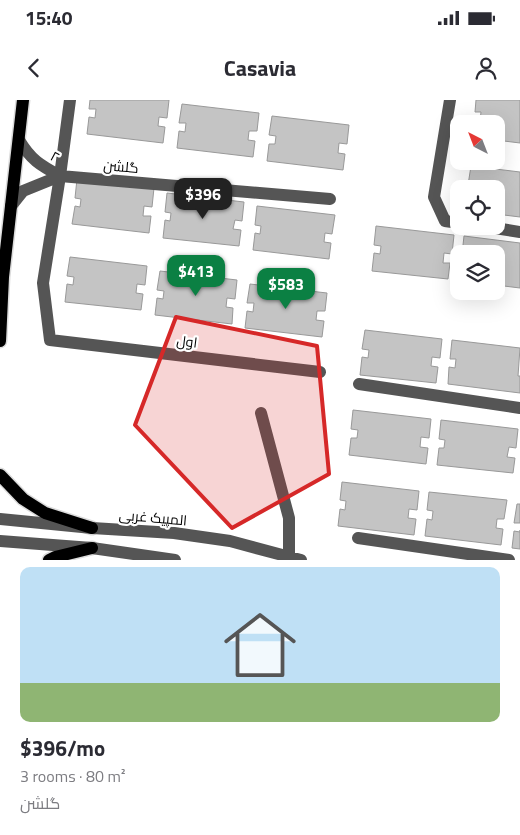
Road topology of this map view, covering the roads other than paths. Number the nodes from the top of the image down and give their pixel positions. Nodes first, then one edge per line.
1 (23, 100) edge
2 (70, 100) edge
3 (450, 100) edge
4 (19, 140) junction
5 (60, 176) junction
6 (330, 199) dead end
7 (11, 206) junction
8 (450, 222) edge
9 (505, 230) edge
10 (520, 232) edge
11 (0, 341) edge
12 (320, 372) dead end
13 (359, 384) dead end
14 (520, 408) edge
15 (260, 413) dead end
16 (0, 475) edge
17 (0, 519) edge
18 (92, 528) junction
19 (358, 538) dead end
20 (0, 541) edge
21 (92, 548) junction
22 (295, 558) edge
23 (48, 560) edge
24 (175, 560) edge
25 (509, 560) edge

1 - 4 main road
2 - 5 street
3 - 8 street
4 - 5 street, ۲
4 - 7 main road
5 - 6 street, گلشن
5 - 7 street, ۲
5 - 12 street, اول
7 - 11 main road
9 - 10 street
13 - 14 street
15 - 22 street
16 - 18 main road
17 - 18 street, المپیک غربی
18 - 22 street, المپیک غربی
19 - 25 street
20 - 21 street
21 - 23 main road
21 - 24 street

